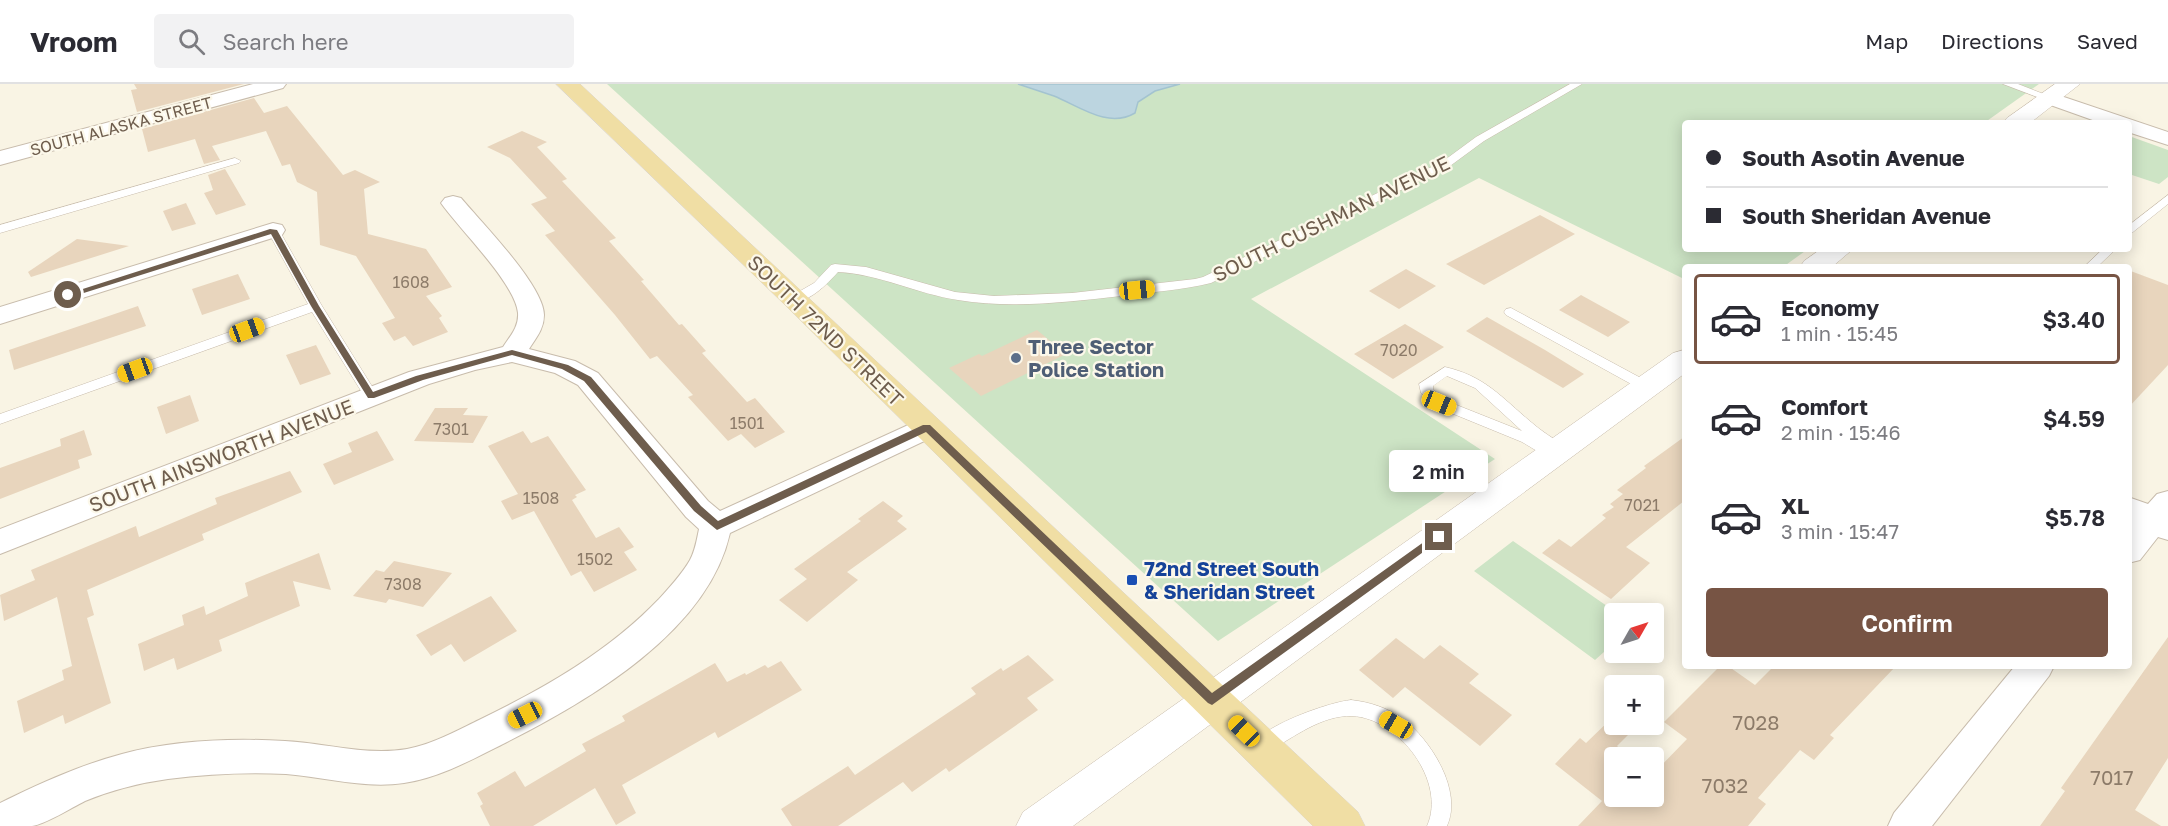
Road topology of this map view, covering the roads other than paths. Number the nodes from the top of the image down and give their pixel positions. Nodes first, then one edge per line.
1 (276, 84) edge
2 (567, 84) edge
3 (1577, 84) edge
4 (2008, 84) edge
5 (2068, 84) edge
6 (245, 88) edge
7 (2049, 98) junction
8 (2018, 120) edge
9 (2113, 120) edge
10 (2132, 126) edge
11 (2168, 138) edge
12 (0, 158) edge
13 (235, 161) dead end
14 (2168, 198) edge
15 (453, 203) dead end
16 (0, 229) edge
17 (273, 230) joint
18 (2132, 230) edge
19 (1835, 252) edge
20 (2107, 252) edge
21 (1818, 264) edge
22 (2093, 264) edge
23 (794, 298) junction
24 (315, 306) junction
25 (1511, 312) dead end
26 (0, 316) edge
27 (512, 353) junction
28 (1682, 361) edge
29 (1647, 387) junction
30 (371, 396) junction
31 (0, 419) edge
32 (927, 428) junction
33 (1556, 452) junction
34 (2154, 515) edge
35 (717, 526) junction
36 (0, 542) edge
37 (2132, 545) edge
38 (2034, 669) edge
39 (1212, 700) junction
40 (1260, 746) junction
41 (0, 823) edge
42 (1038, 826) edge
43 (1343, 826) edge
44 (1437, 826) edge
45 (1908, 826) edge

1 - 6 street, SOUTH ALASKA STREET
2 - 23 main road, SOUTH 72ND STREET
3 - 23 lane, SOUTH CUSHMAN AVENUE
4 - 7 lane
5 - 7 street
6 - 12 street, SOUTH ALASKA STREET
7 - 8 street
7 - 9 street
10 - 11 street
13 - 16 lane
14 - 18 lane
15 - 27 street
17 - 24 lane
17 - 26 street
19 - 21 street
20 - 22 lane
23 - 32 main road, SOUTH 72ND STREET
24 - 30 lane
24 - 31 lane
25 - 29 lane
27 - 30 street, SOUTH AINSWORTH AVENUE
27 - 35 street
28 - 29 street
29 - 33 street
30 - 36 street, SOUTH AINSWORTH AVENUE
32 - 35 street
32 - 39 main road, SOUTH 72ND STREET
33 - 33 lane
33 - 39 street
34 - 37 street
35 - 41 street
38 - 45 street
39 - 40 main road, SOUTH 72ND STREET
39 - 42 street
40 - 43 main road, SOUTH 72ND STREET
40 - 44 lane

